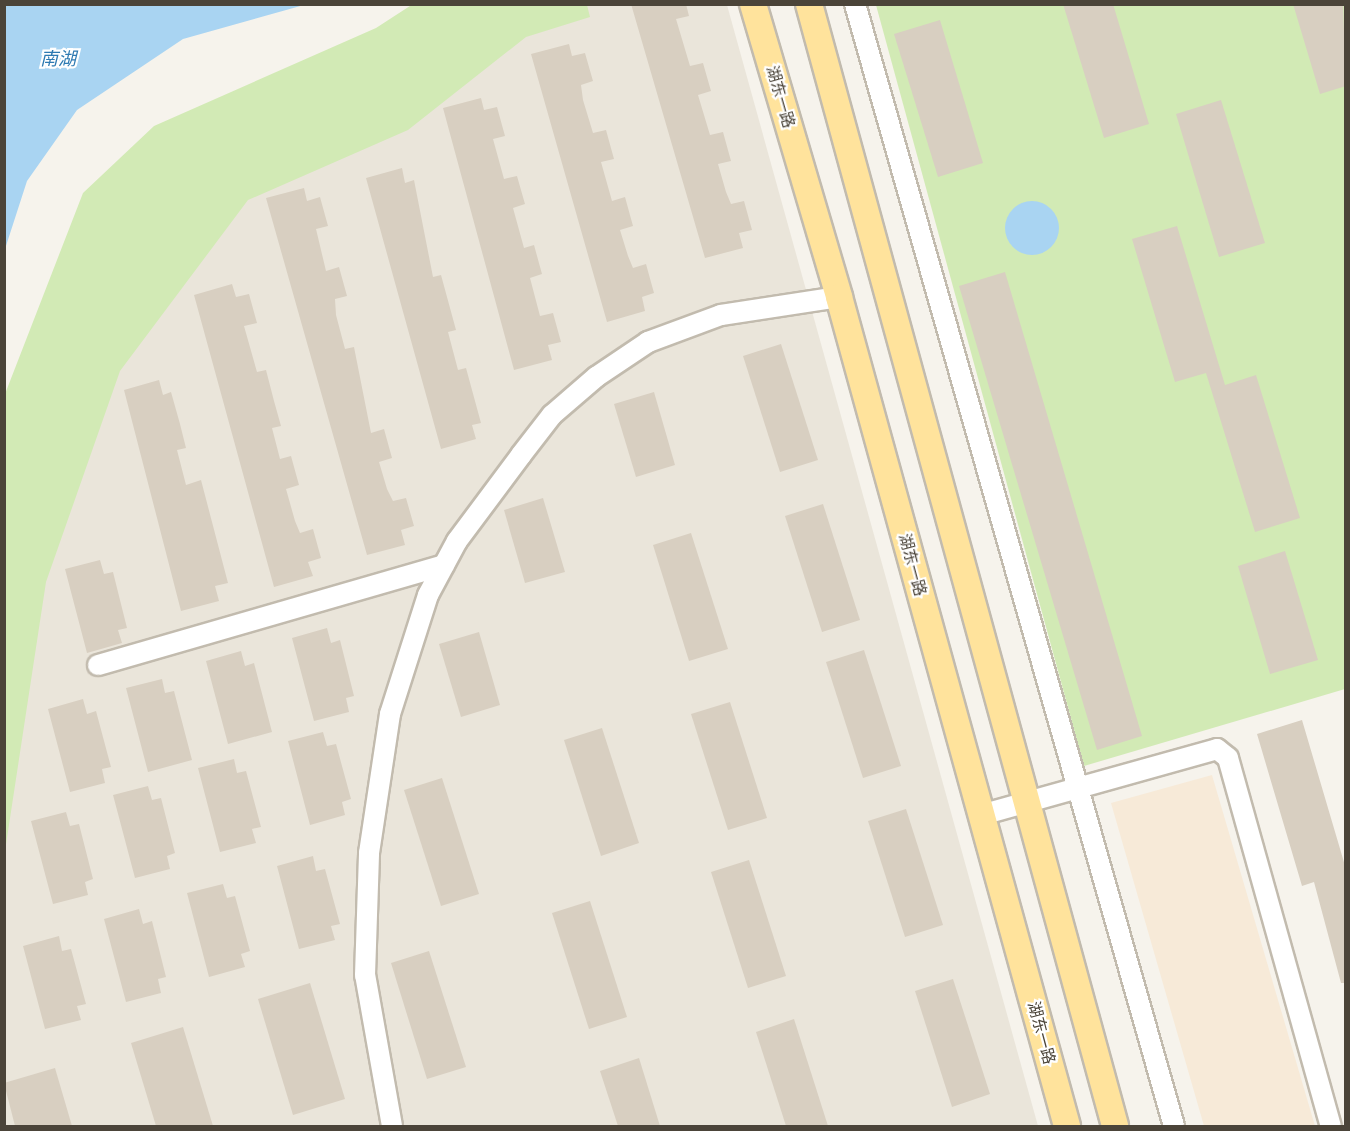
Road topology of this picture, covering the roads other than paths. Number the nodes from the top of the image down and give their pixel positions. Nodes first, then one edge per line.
1 (753, 4) edge
2 (809, 4) edge
3 (855, 4) edge
4 (839, 297) junction
5 (444, 565) junction
6 (98, 665) dead end
7 (1079, 788) junction
8 (1029, 802) junction
9 (981, 814) junction
10 (393, 1126) edge
11 (1067, 1126) edge
12 (1116, 1126) edge
13 (1174, 1126) edge
14 (1331, 1126) edge

1 - 4 main road, 湖东一路
2 - 8 main road
3 - 7 street
4 - 5 street
4 - 9 main road, 湖东一路
5 - 6 street
5 - 10 street
7 - 8 street
7 - 13 street
7 - 14 street
8 - 9 street
8 - 12 main road
9 - 11 main road, 湖东一路

